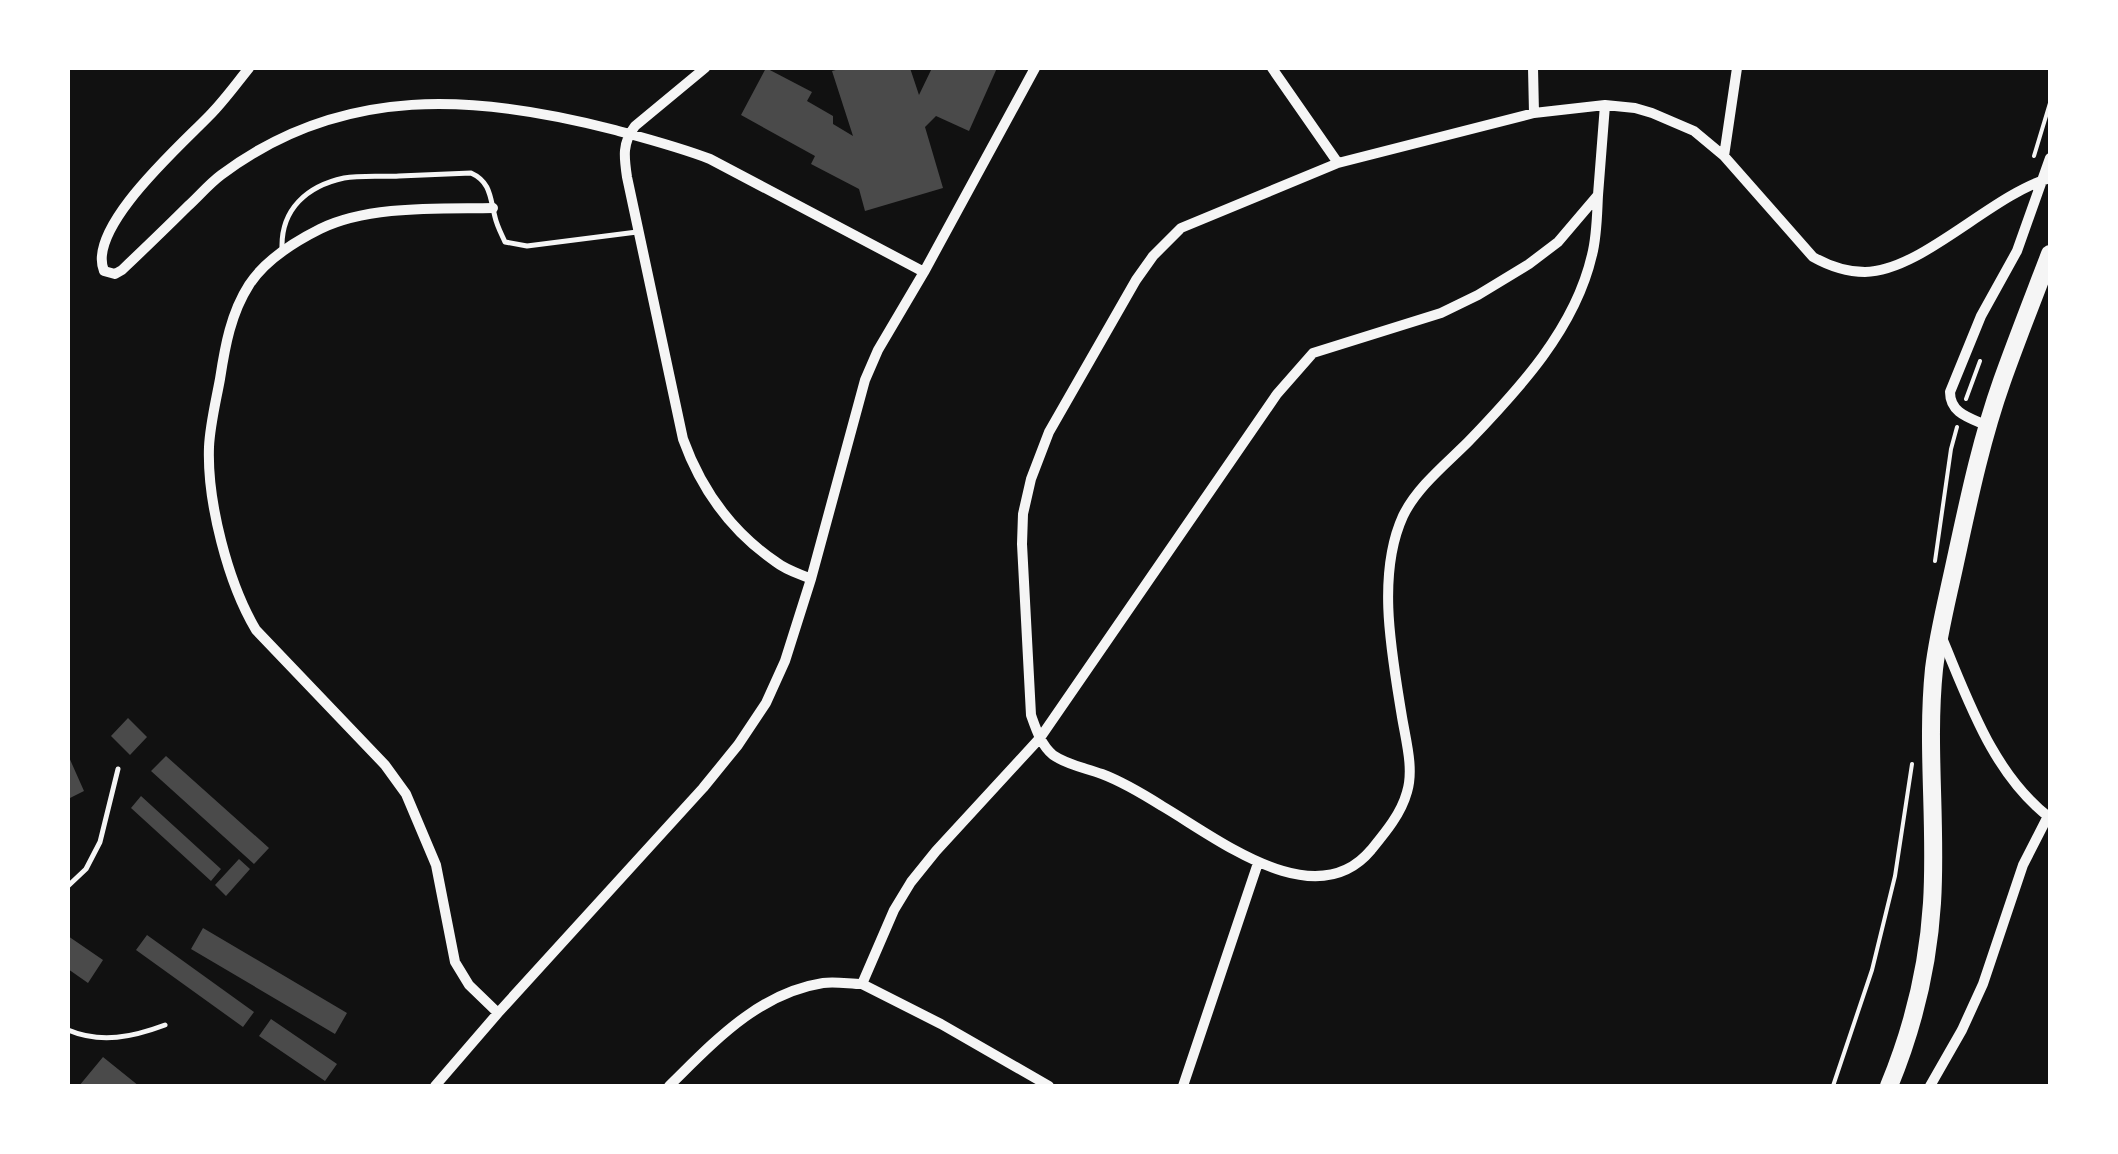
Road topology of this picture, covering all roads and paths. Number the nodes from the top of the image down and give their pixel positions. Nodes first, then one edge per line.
1 (249, 68) edge
2 (705, 68) edge
3 (1035, 68) edge
4 (1272, 68) edge
5 (1533, 68) edge
6 (1736, 68) edge
7 (1605, 105) junction
8 (1534, 113) junction
9 (628, 134) junction
10 (1724, 156) junction
11 (2050, 158) edge
12 (1338, 163) junction
13 (2047, 179) edge
14 (1598, 195) junction
15 (493, 208) junction
16 (640, 232) junction
17 (283, 252) junction
18 (2050, 254) edge
19 (924, 272) junction
20 (1988, 426) junction
21 (812, 579) junction
22 (1940, 631) junction
23 (1040, 738) junction
24 (118, 770) dead end
25 (2049, 818) edge
26 (1258, 864) junction
27 (68, 886) edge
28 (862, 984) junction
29 (498, 1013) junction
30 (166, 1025) dead end
31 (68, 1030) edge
32 (435, 1086) edge
33 (669, 1086) edge
34 (1049, 1086) edge
35 (1183, 1086) edge
36 (1888, 1086) edge
37 (1930, 1086) edge

1 - 9 street
2 - 9 street
3 - 19 street
4 - 12 street
5 - 8 street
6 - 10 street
7 - 8 street
7 - 10 street
7 - 14 street
8 - 12 street
9 - 16 street
9 - 19 street
10 - 13 street
11 - 13 street
12 - 23 street
13 - 20 street
14 - 23 street
14 - 26 street
15 - 16 lane
15 - 17 street
15 - 17 lane
16 - 21 street
17 - 29 street
18 - 20 highway
19 - 21 street
20 - 22 highway
21 - 29 street
22 - 25 street
22 - 36 highway
23 - 26 street
23 - 28 street
24 - 27 lane
25 - 37 street
26 - 35 street
28 - 33 street
28 - 34 street
29 - 32 street
30 - 31 lane

